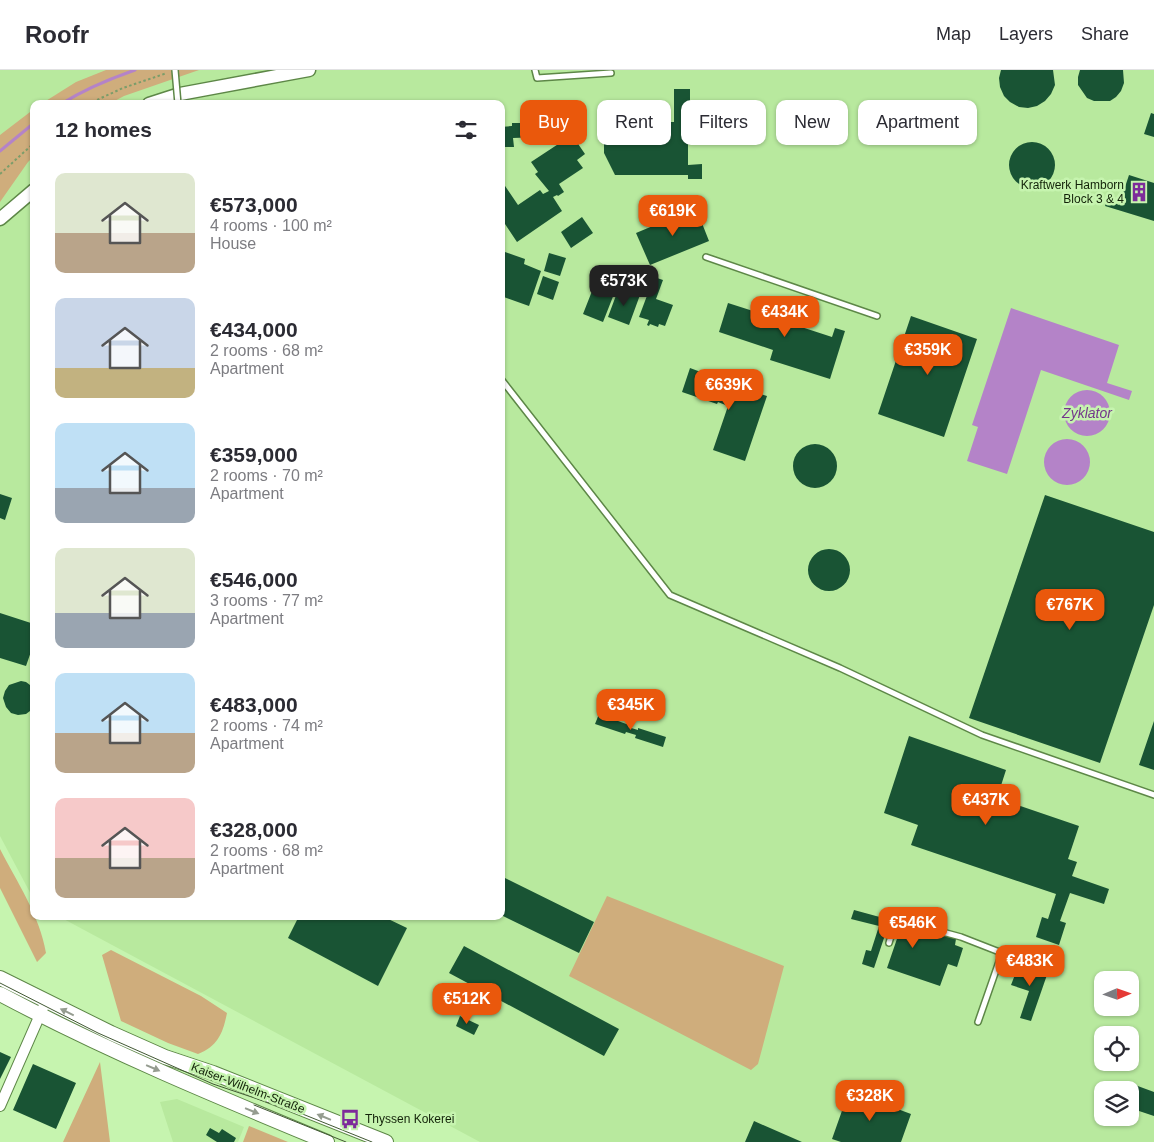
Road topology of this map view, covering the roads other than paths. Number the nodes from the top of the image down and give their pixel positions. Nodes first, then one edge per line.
1 (309, 70) edge
2 (534, 70) edge
3 (173, 71) edge
4 (611, 73) dead end
5 (162, 100) edge
6 (177, 100) edge
7 (30, 193) edge
8 (0, 219) edge
9 (706, 257) dead end
10 (877, 316) dead end
11 (505, 384) edge
12 (1154, 795) edge
13 (888, 944) dead end
14 (0, 978) edge
15 (0, 994) edge
16 (46, 1001) junction
17 (40, 1015) junction
18 (978, 1022) dead end
19 (0, 1106) edge
20 (327, 1142) edge
21 (386, 1142) edge

1 - 5 street
2 - 4 lane
3 - 6 lane, bridge
7 - 8 street
9 - 10 lane
11 - 12 lane
13 - 18 lane
14 - 16 main road, Kaiser-Wilhelm-Straße
15 - 17 main road, Kaiser-Wilhelm-Straße
16 - 17 street
21 -> 16 main road, Kaiser-Wilhelm-Straße
17 - 19 street
17 -> 20 main road, Kaiser-Wilhelm-Straße

